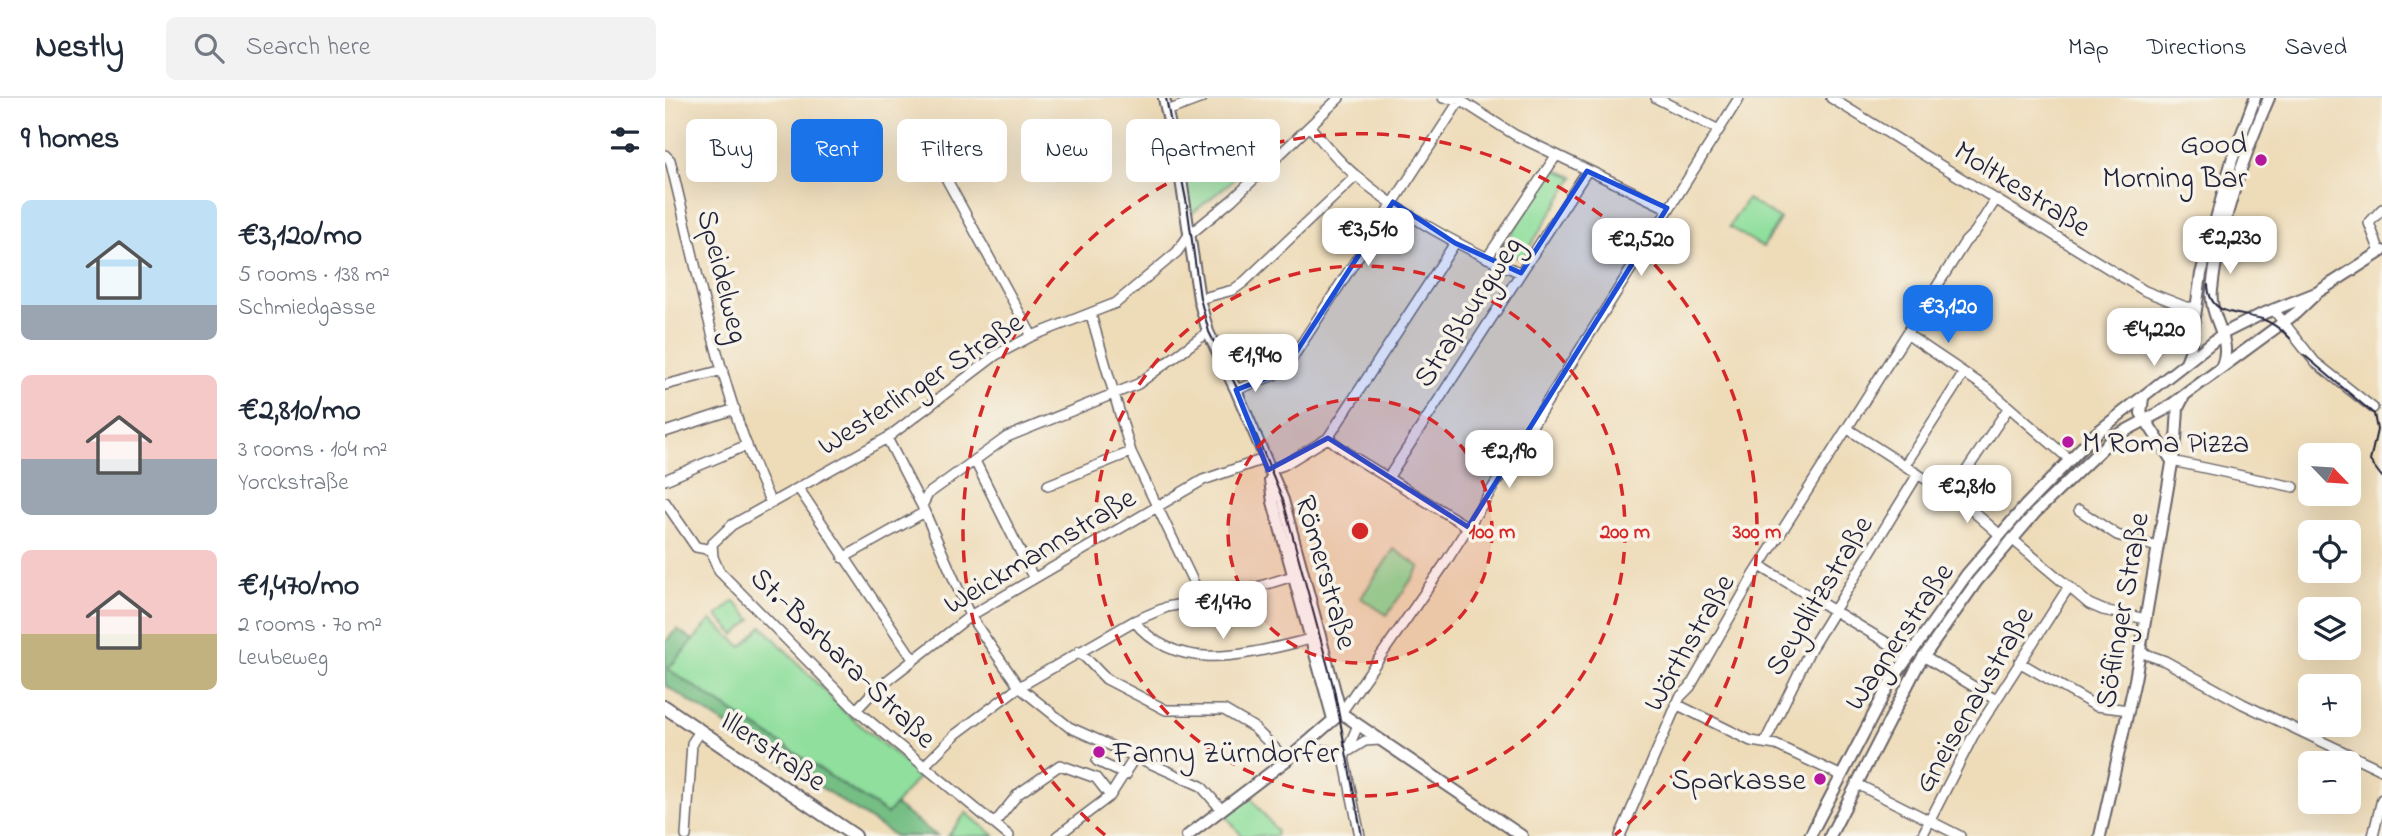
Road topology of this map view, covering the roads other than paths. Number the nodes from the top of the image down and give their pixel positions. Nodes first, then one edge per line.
1 (1164, 98) edge
2 (1202, 98) edge
3 (1339, 98) edge
4 (1443, 98) edge
5 (1656, 98) edge
6 (1739, 98) edge
7 (1831, 98) edge
8 (2255, 98) edge
9 (2269, 98) edge
10 (1461, 99) edge
11 (1167, 111) junction
12 (1310, 127) junction
13 (1717, 129) junction
14 (665, 155) edge
15 (1556, 156) junction
16 (1587, 170) junction
17 (1356, 176) junction
18 (948, 182) edge
19 (1996, 199) junction
20 (1393, 202) junction
21 (1667, 208) junction
22 (2382, 209) edge
23 (1189, 235) junction
24 (1455, 243) junction
25 (2381, 251) edge
26 (1487, 258) junction
27 (1521, 272) junction
28 (2318, 292) junction
29 (1199, 299) junction
30 (2195, 307) junction
31 (2273, 309) junction
32 (2215, 314) junction
33 (1091, 315) junction
34 (2282, 323) junction
35 (1208, 332) junction
36 (2224, 334) junction
37 (1908, 335) junction
38 (1032, 336) junction
39 (2184, 364) junction
40 (2221, 368) junction
41 (723, 370) junction
42 (1964, 373) junction
43 (665, 385) edge
44 (1236, 390) junction
45 (2187, 393) junction
46 (1114, 394) junction
47 (2145, 396) junction
48 (2010, 407) junction
49 (2373, 408) dead end
50 (735, 409) junction
51 (2145, 421) junction
52 (1848, 429) junction
53 (665, 432) edge
54 (887, 438) junction
55 (1328, 438) junction
56 (747, 444) junction
57 (1131, 452) junction
58 (1264, 459) junction
59 (2069, 460) junction
60 (975, 461) junction
61 (2172, 461) junction
62 (1905, 466) junction
63 (1268, 470) junction
64 (1918, 474) junction
65 (1388, 478) junction
66 (665, 480) edge
67 (1048, 485) dead end
68 (2294, 487) dead end
69 (799, 489) junction
70 (1950, 495) junction
71 (665, 502) edge
72 (771, 503) junction
73 (1156, 508) junction
74 (923, 510) junction
75 (2079, 510) dead end
76 (1468, 527) junction
77 (1999, 534) junction
78 (2012, 539) junction
79 (2157, 547) junction
80 (712, 550) junction
81 (843, 558) junction
82 (1760, 566) junction
83 (1293, 576) junction
84 (1033, 578) junction
85 (2068, 589) junction
86 (1202, 600) junction
87 (1835, 610) junction
88 (970, 616) junction
89 (2146, 619) junction
90 (1134, 621) junction
91 (1311, 639) junction
92 (1079, 651) junction
93 (2140, 652) junction
94 (1909, 656) junction
95 (1923, 656) junction
96 (913, 659) junction
97 (2019, 662) junction
98 (1019, 687) junction
99 (1330, 690) junction
100 (1996, 700) junction
101 (1676, 704) junction
102 (665, 706) edge
103 (856, 710) junction
104 (2129, 710) junction
105 (1337, 716) junction
106 (1358, 725) junction
107 (699, 731) junction
108 (1380, 740) junction
109 (1765, 742) junction
110 (1298, 750) junction
111 (1346, 755) junction
112 (1135, 757) junction
113 (1287, 760) junction
114 (1097, 761) dead end
115 (923, 767) junction
116 (2382, 770) edge
117 (1126, 775) junction
118 (1840, 775) junction
119 (1857, 784) junction
120 (1110, 796) junction
121 (2382, 799) edge
122 (1221, 809) junction
123 (1930, 821) junction
124 (994, 824) junction
125 (848, 834) edge
126 (686, 836) edge
127 (1009, 836) edge
128 (1056, 836) edge
129 (1187, 836) edge
130 (1360, 836) edge
131 (1522, 836) edge
132 (1620, 836) edge
133 (1810, 836) edge
134 (1830, 836) edge
135 (1922, 836) edge
136 (1960, 836) edge
137 (2100, 836) edge
138 (2373, 836) edge

1 - 11 street, Römerstraße
2 - 11 street
3 - 12 street, Westerlinger Straße
4 - 10 street
5 - 13 street
6 - 13 street
7 - 19 street, Moltkestraße
8 - 30 street
9 - 32 street
10 - 15 street
10 - 20 street
11 - 23 street, Römerstraße
12 - 17 street
12 - 23 street, Westerlinger Straße
13 - 21 street
14 - 41 street, Speidelweg
15 - 16 street
15 - 26 street, Straßburgweg
16 - 21 street
16 - 27 street, Straßburgweg
17 - 20 street
17 - 29 street
18 - 38 street
19 - 30 street, Moltkestraße
19 - 37 street, Wörthstraße
20 - 24 street
20 - 44 street
21 - 76 street
22 - 25 street
23 - 29 street, Römerstraße
23 - 33 street, Westerlinger Straße
24 - 26 street
24 - 55 street
25 - 28 street
26 - 27 street
27 - 65 street, Straßburgweg
28 - 31 street, Wagnerstraße
28 - 34 street, Wagnerstraße
29 - 35 street, Römerstraße
30 - 32 street
30 - 39 street
31 - 34 street
31 - 36 street, Wagnerstraße
32 - 36 street
33 - 38 street, Westerlinger Straße
33 - 46 street
34 - 40 street, Wagnerstraße
34 - 49 street
35 - 44 street, Römerstraße
35 - 46 street
36 - 39 street, Wagnerstraße
36 - 40 street
37 - 42 street
37 - 52 street, Wörthstraße
38 - 54 street, Westerlinger Straße
39 - 47 street, Wagnerstraße
40 - 45 street, Wagnerstraße
41 - 43 street, Speidelweg
41 - 50 street, Speidelweg
42 - 48 street
42 - 62 street
44 - 58 street, Römerstraße
45 - 51 street, Wagnerstraße
45 - 61 street, Söflinger Straße
46 - 57 street
46 - 60 street
47 - 51 street
47 - 59 street, Wagnerstraße
48 - 59 street
48 - 70 street
50 - 53 street
50 - 56 street, Speidelweg
51 - 61 street
51 - 78 street, Wagnerstraße
52 - 62 street
52 - 82 street, Wörthstraße
54 - 69 street, Westerlinger Straße
54 - 74 street
55 - 63 street
55 - 65 street
56 - 66 street
56 - 72 street, Speidelweg
57 - 67 street
57 - 73 street
58 - 63 street, Römerstraße
58 - 73 street, Weickmannstraße
59 - 77 street, Wagnerstraße
60 - 74 street
60 - 84 street
61 - 68 street
61 - 79 street, Söflinger Straße
62 - 64 street
63 - 83 street, Römerstraße
63 - 99 street, Römerstraße
64 - 70 street
64 - 87 street, Seydlitzstraße
65 - 76 street
69 - 72 street, Westerlinger Straße
69 - 81 street
70 - 77 street
71 - 80 street, St.-Barbara-Straße
72 - 80 street, Westerlinger Straße
73 - 84 street, Weickmannstraße
73 - 86 street
74 - 81 street
74 - 88 street
75 - 79 street
76 - 105 street
77 - 94 street, Wagnerstraße
78 - 85 street
78 - 95 street, Wagnerstraße
79 - 89 street, Söflinger Straße
80 - 103 street, St.-Barbara-Straße
81 - 96 street
82 - 87 street
82 - 101 street, Wörthstraße
83 - 86 street
83 - 91 street, Römerstraße
84 - 88 street, Weickmannstraße
85 - 89 street
85 - 97 street, Gneisenaustraße
86 - 90 street
87 - 94 street
87 - 109 street, Seydlitzstraße
88 - 96 street, Weickmannstraße
88 - 98 street
89 - 93 street, Söflinger Straße
90 - 91 street
90 - 92 street
91 - 99 street, Römerstraße
92 - 98 street
92 - 113 street
93 - 104 street, Söflinger Straße
93 - 116 street
94 - 118 street, Wagnerstraße
95 - 100 street
95 - 119 street, Wagnerstraße
96 - 103 street, Weickmannstraße
97 - 100 street, Gneisenaustraße
97 - 104 street
98 - 112 street
98 - 115 street
99 - 105 street
100 - 123 street, Gneisenaustraße
101 - 109 street
101 - 132 street, Wörthstraße
102 - 107 main road, Illerstraße
103 - 115 street, St.-Barbara-Straße
104 - 137 street, Söflinger Straße
105 - 106 street
105 - 110 street
106 - 108 street
106 - 111 street
107 - 125 main road, Illerstraße
107 - 126 street
108 - 111 street
108 - 131 street
109 - 118 street
110 - 111 street
110 - 113 street
111 - 130 street
112 - 117 street
112 - 122 street
113 - 122 street
114 - 117 street
115 - 124 street, St.-Barbara-Straße
117 - 120 street
118 - 119 street
118 - 133 street, Wagnerstraße
119 - 123 street
119 - 134 street, Wagnerstraße
120 - 124 street
120 - 128 street
121 - 138 street
122 - 129 street
123 - 135 street, Gneisenaustraße
123 - 136 street
124 - 127 street, St.-Barbara-Straße

